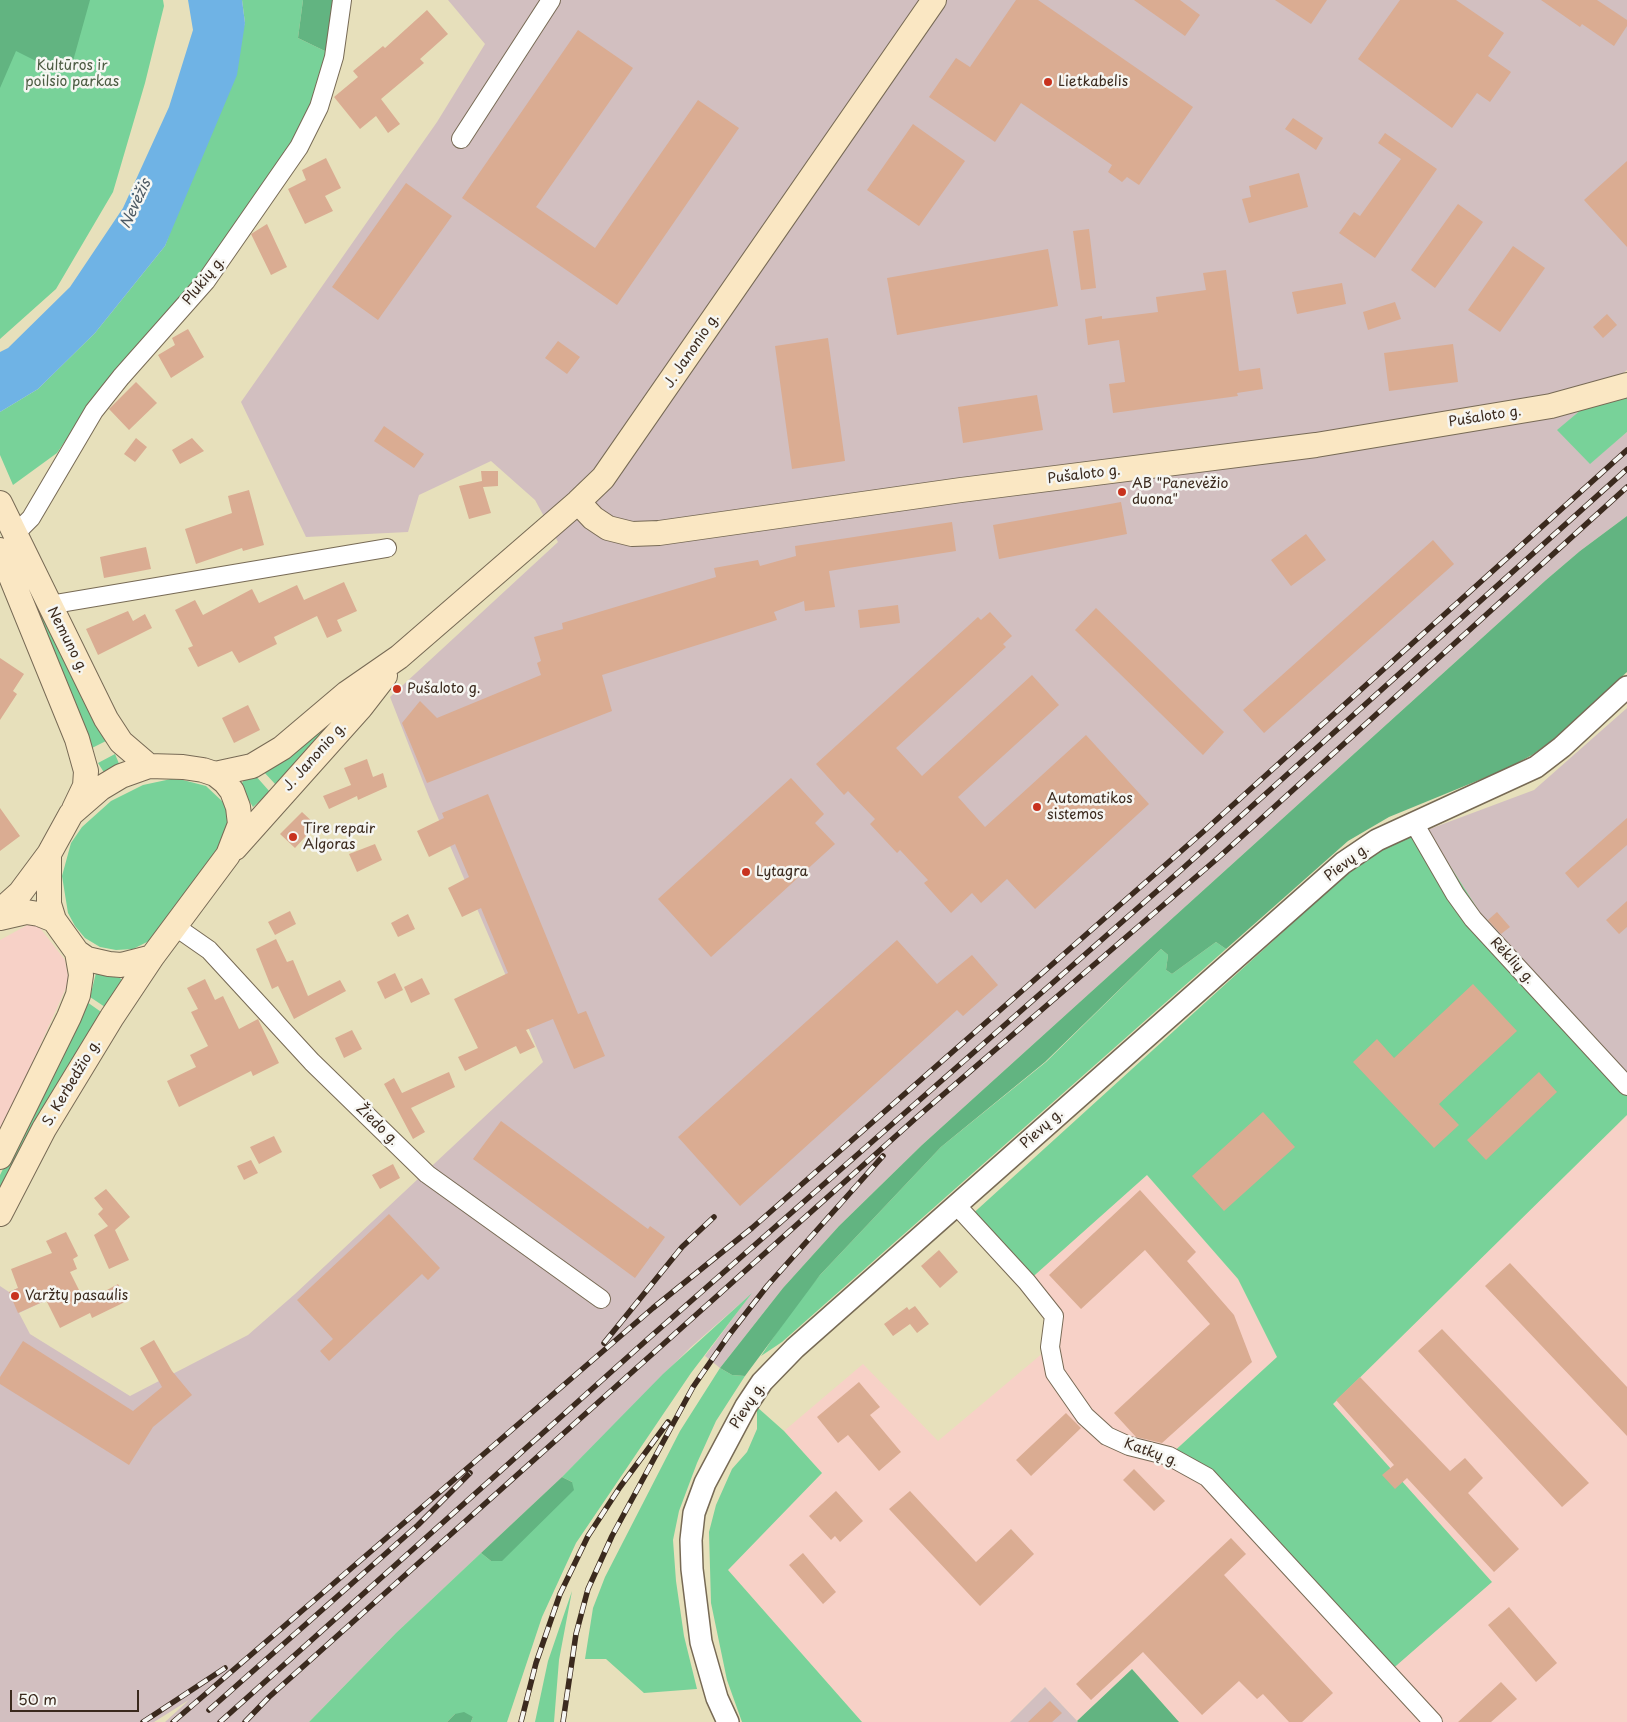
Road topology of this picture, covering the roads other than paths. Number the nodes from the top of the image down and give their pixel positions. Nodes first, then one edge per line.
1 (342, 0) edge
2 (551, 0) edge
3 (934, 0) edge
4 (461, 139) dead end
5 (1627, 385) edge
6 (578, 502) junction
7 (0, 504) edge
8 (7, 542) edge
9 (387, 548) dead end
10 (50, 605) junction
11 (399, 657) junction
12 (1627, 687) edge
13 (149, 766) junction
14 (215, 774) junction
15 (71, 814) junction
16 (1414, 823) junction
17 (49, 854) junction
18 (228, 855) junction
19 (0, 911) edge
20 (0, 918) edge
21 (54, 920) junction
22 (176, 927) junction
23 (77, 952) junction
24 (152, 957) junction
25 (1627, 1086) edge
26 (0, 1157) edge
27 (957, 1206) junction
28 (0, 1214) edge
29 (600, 1299) dead end
30 (728, 1722) edge
31 (1433, 1722) edge

1 - 8 street, Plukių g.
2 - 4 street
3 - 6 main road, J. Janonio g.
5 - 6 main road, Pušaloto g.
6 - 11 main road, J. Janonio g.
7 - 8 main road, Nemuno g.
8 - 10 main road, Nemuno g.
8 - 15 main road, Nemuno g.
9 - 10 street
10 - 13 main road, Nemuno g.
11 - 14 main road, J. Janonio g.
11 - 18 main road, J. Janonio g.
12 - 16 street, Pievų g.
13 - 14 main road
13 - 15 main road
14 - 18 main road
15 - 17 main road, Nemuno g.
16 - 25 street, Rėklių g.
16 - 27 street, Pievų g.
17 - 19 main road
17 - 21 main road
18 - 22 main road, S. Kerbedžio g.
20 - 21 main road
21 - 23 main road
22 - 24 main road, S. Kerbedžio g.
22 - 29 street, Žiedo g.
23 - 24 main road
23 - 26 main road, S. Kerbedžio g.
24 - 28 main road, S. Kerbedžio g.
27 - 30 street, Pievų g.
27 - 31 street, Katkų g.

